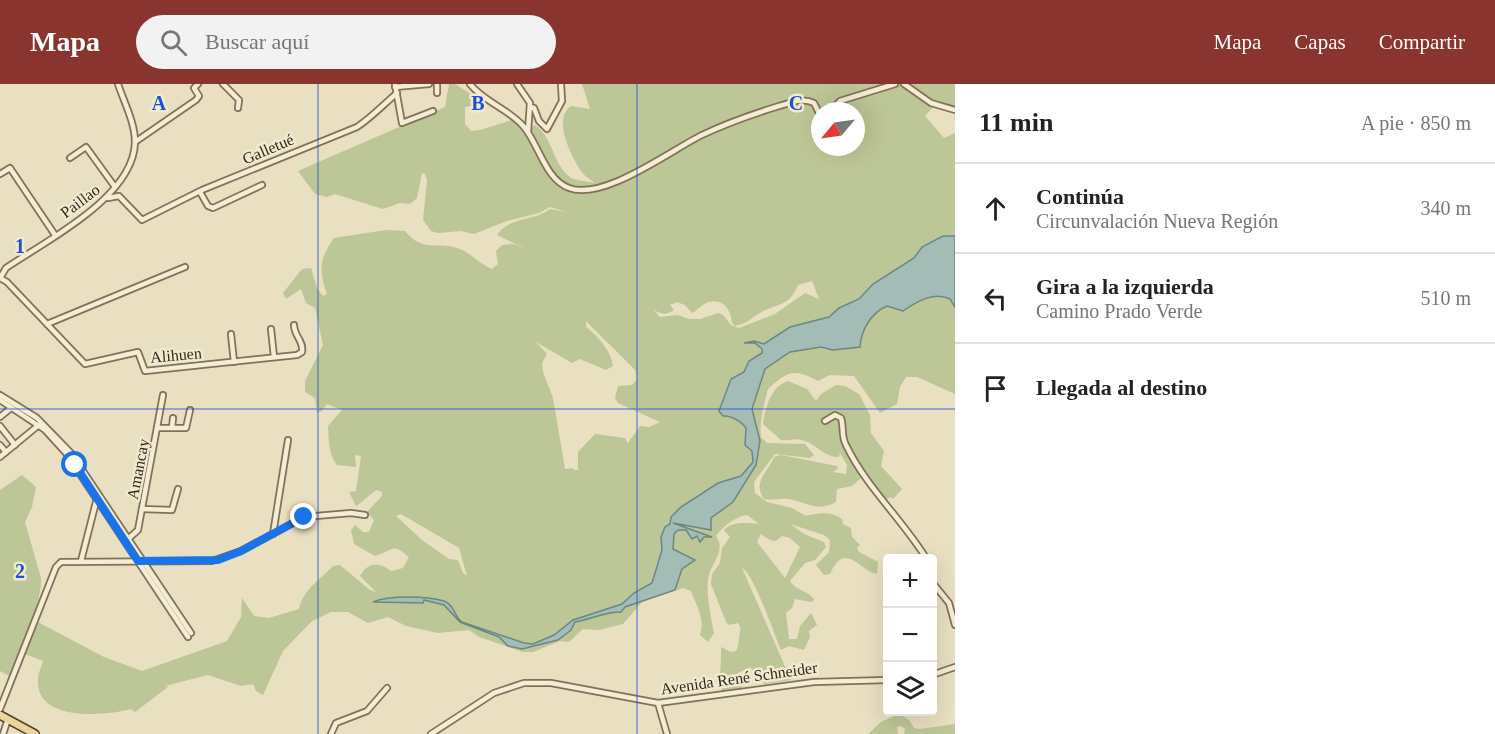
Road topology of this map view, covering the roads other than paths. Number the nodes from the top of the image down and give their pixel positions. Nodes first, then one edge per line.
1 (118, 84) edge
2 (198, 84) edge
3 (223, 84) edge
4 (429, 84) edge
5 (437, 84) edge
6 (470, 84) edge
7 (517, 84) edge
8 (561, 84) edge
9 (895, 84) edge
10 (904, 84) edge
11 (395, 86) edge
12 (397, 93) junction
13 (437, 93) dead end
14 (811, 102) edge
15 (839, 102) edge
16 (530, 107) junction
17 (238, 108) dead end
18 (955, 110) edge
19 (433, 111) dead end
20 (528, 132) junction
21 (135, 142) junction
22 (70, 158) dead end
23 (0, 174) edge
24 (262, 185) dead end
25 (115, 187) junction
26 (200, 192) junction
27 (108, 198) junction
28 (56, 235) junction
29 (185, 267) dead end
30 (0, 278) edge
31 (47, 324) junction
32 (294, 325) dead end
33 (271, 329) dead end
34 (231, 334) dead end
35 (274, 357) junction
36 (234, 362) junction
37 (0, 394) edge
38 (163, 395) dead end
39 (0, 400) edge
40 (13, 406) junction
41 (190, 410) dead end
42 (0, 417) edge
43 (173, 418) dead end
44 (825, 421) dead end
45 (40, 424) junction
46 (0, 426) edge
47 (158, 428) junction
48 (172, 428) junction
49 (288, 440) dead end
50 (0, 445) edge
51 (15, 445) junction
52 (6, 452) junction
53 (0, 457) edge
54 (178, 489) dead end
55 (97, 498) junction
56 (142, 508) junction
57 (366, 515) dead end
58 (273, 534) junction
59 (127, 540) junction
60 (923, 554) edge
61 (139, 559) junction
62 (81, 561) junction
63 (152, 561) junction
64 (150, 571) junction
65 (937, 587) edge
66 (163, 595) junction
67 (955, 625) edge
68 (190, 635) dead end
69 (955, 667) edge
70 (937, 674) edge
71 (883, 680) edge
72 (387, 688) dead end
73 (658, 703) junction
74 (0, 709) edge
75 (0, 715) edge
76 (8, 719) junction
77 (3, 734) edge
78 (35, 734) edge
79 (331, 734) edge
80 (431, 734) edge
81 (667, 734) edge

1 - 21 street
2 - 21 street
3 - 17 street
4 - 11 street
5 - 13 street
6 - 20 street
7 - 16 street
8 - 16 street
9 - 15 street
10 - 18 street
11 - 12 street
12 - 19 street
12 - 26 street, Galletué
14 - 20 street
16 - 20 street
21 - 25 street, Paillao
22 - 25 street
23 - 28 street
24 - 26 street
25 - 27 street, Paillao
26 - 27 street, Galletué
27 - 28 street, Paillao
28 - 30 street, Paillao
29 - 31 street
30 - 31 street, Alihuen
31 - 36 street, Alihuen
32 - 35 street, Alihuen
33 - 35 street
34 - 36 street
35 - 36 street, Alihuen
37 - 40 street
38 - 47 street, Amancay
39 - 40 street
40 - 42 street
40 - 45 street
41 - 48 street
43 - 48 street
44 - 60 street
45 - 51 street
45 - 55 street
45 - 59 street
46 - 51 street
47 - 48 street
47 - 56 street, Amancay
49 - 58 street
50 - 52 street
51 - 52 street
52 - 53 street
54 - 56 street
55 - 59 street
55 - 62 street
56 - 59 street, Amancay
57 - 58 street
58 - 63 street
59 - 61 street
59 - 61 street
61 - 62 street
61 - 63 street
61 - 64 street
61 - 66 street
62 - 74 street
63 - 64 street
64 - 66 street
65 - 67 street
66 - 68 street
69 - 70 street
71 - 73 street, Avenida René Schneider
72 - 79 street
73 - 80 street, Avenida René Schneider
73 - 81 street
75 - 76 main road
76 - 77 street
76 - 78 main road

